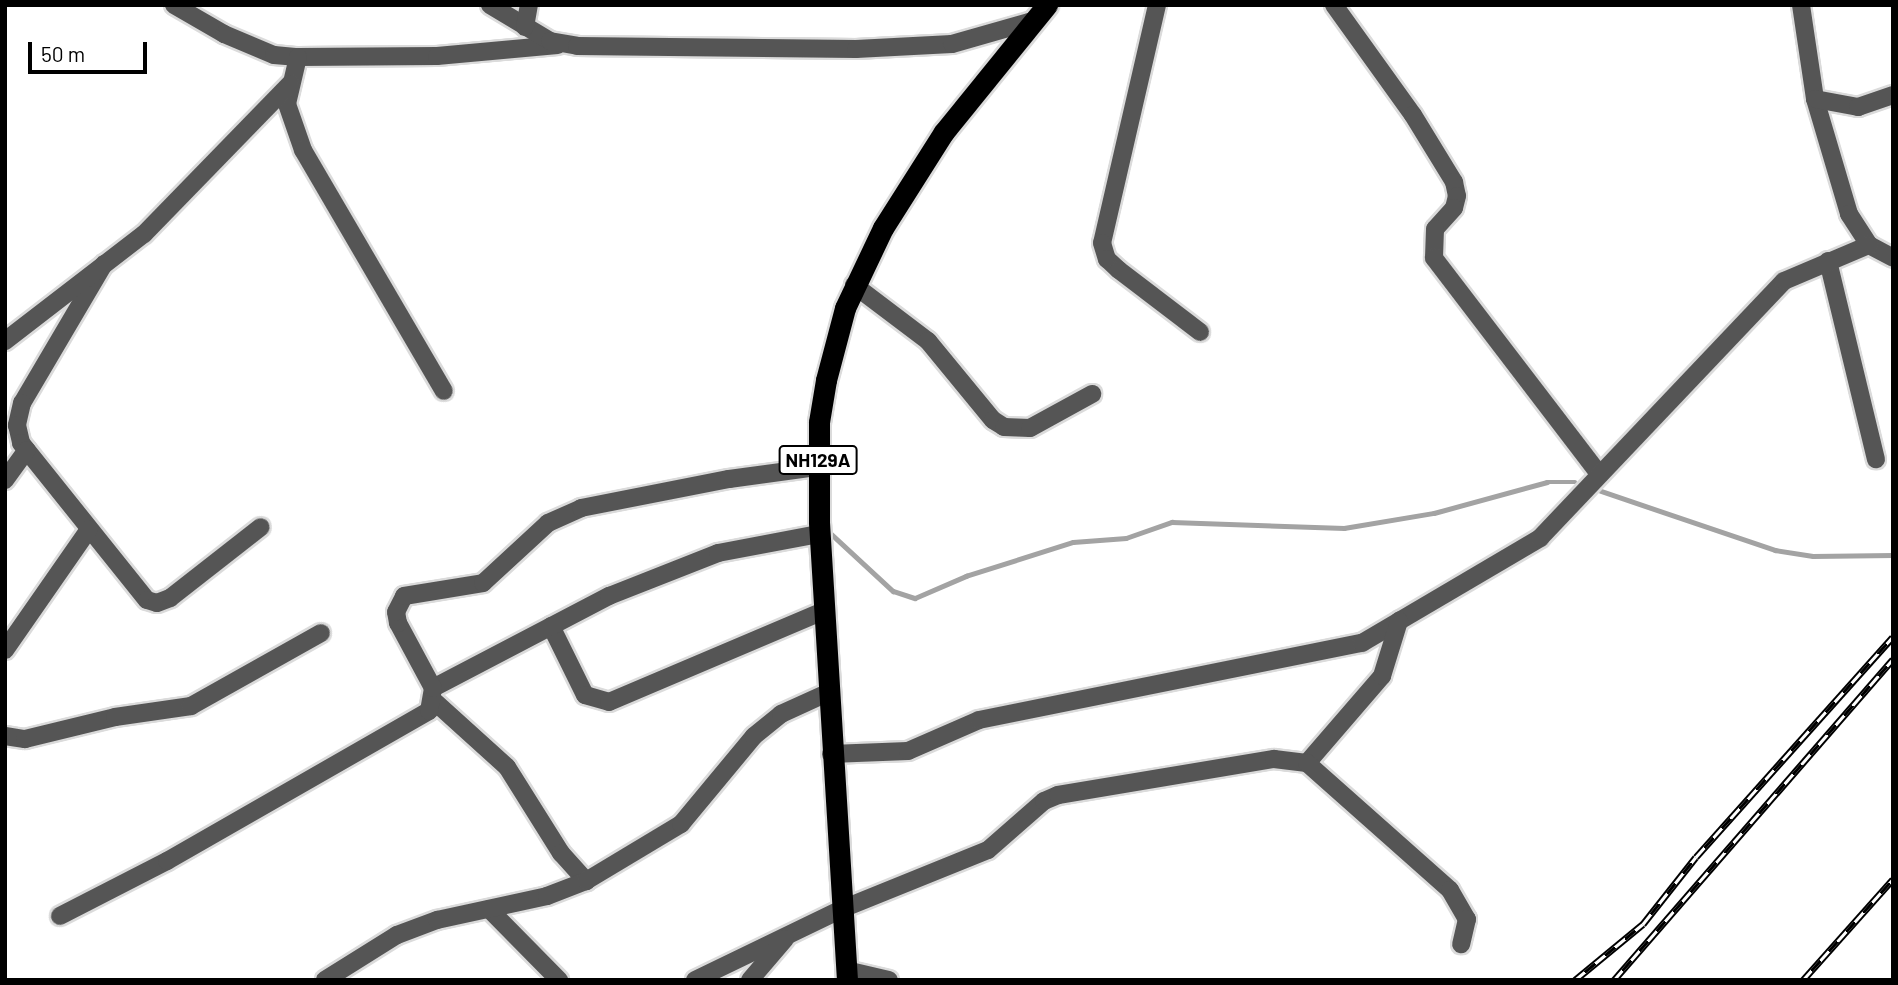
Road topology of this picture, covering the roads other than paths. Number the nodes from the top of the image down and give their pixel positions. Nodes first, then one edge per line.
1 (174, 5) edge
2 (490, 5) edge
3 (529, 5) edge
4 (1047, 5) edge
5 (1157, 5) edge
6 (1334, 5) edge
7 (1801, 5) edge
8 (1032, 21) junction
9 (525, 27) junction
10 (562, 45) junction
11 (298, 57) junction
12 (290, 84) junction
13 (1893, 95) edge
14 (1815, 99) junction
15 (1870, 245) junction
16 (1893, 258) edge
17 (1828, 261) junction
18 (104, 264) junction
19 (854, 285) junction
20 (1200, 331) dead end
21 (5, 341) edge
22 (444, 391) dead end
23 (1092, 394) dead end
24 (27, 450) junction
25 (1876, 459) dead end
26 (818, 467) junction
27 (1599, 474) junction
28 (5, 480) edge
29 (261, 527) dead end
30 (89, 529) junction
31 (819, 534) junction
32 (823, 611) junction
33 (1399, 621) junction
34 (551, 626) junction
35 (321, 633) dead end
36 (5, 650) edge
37 (827, 693) junction
38 (434, 694) junction
39 (5, 736) edge
40 (831, 754) junction
41 (1307, 763) junction
42 (586, 881) junction
43 (489, 908) junction
44 (842, 909) junction
45 (60, 916) dead end
46 (789, 934) junction
47 (1461, 944) dead end
48 (846, 975) edge
49 (325, 980) edge
50 (559, 980) edge
51 (695, 980) edge
52 (750, 980) edge
53 (889, 980) edge

1 - 11 street
2 - 9 street
3 - 9 street
4 - 8 highway, NH129A
5 - 20 street
6 - 27 street
7 - 14 street
8 - 10 street
8 - 19 highway, NH129A
9 - 10 street
10 - 11 street
11 - 12 street
12 - 18 street
12 - 22 street
13 - 14 street
14 - 15 street
15 - 16 street
15 - 17 street
17 - 25 street
17 - 27 street
18 - 21 street
18 - 24 street
19 - 23 street
19 - 26 highway, NH129A
24 - 28 street
24 - 30 street
26 - 31 highway, NH129A
26 - 38 street
27 - 33 street
29 - 30 street
30 - 36 street
31 - 32 highway, NH129A
31 - 34 street
32 - 34 street
32 - 37 highway, NH129A
33 - 40 street
33 - 41 street
34 - 38 street
35 - 39 street
37 - 40 highway, NH129A
37 - 42 street
38 - 42 street
38 - 45 street
40 - 44 highway, NH129A
41 - 44 street
41 - 47 street
42 - 43 street
43 - 49 street
43 - 50 street
44 - 46 street
44 - 48 highway, NH129A
46 - 51 street
46 - 52 street
48 - 53 street

